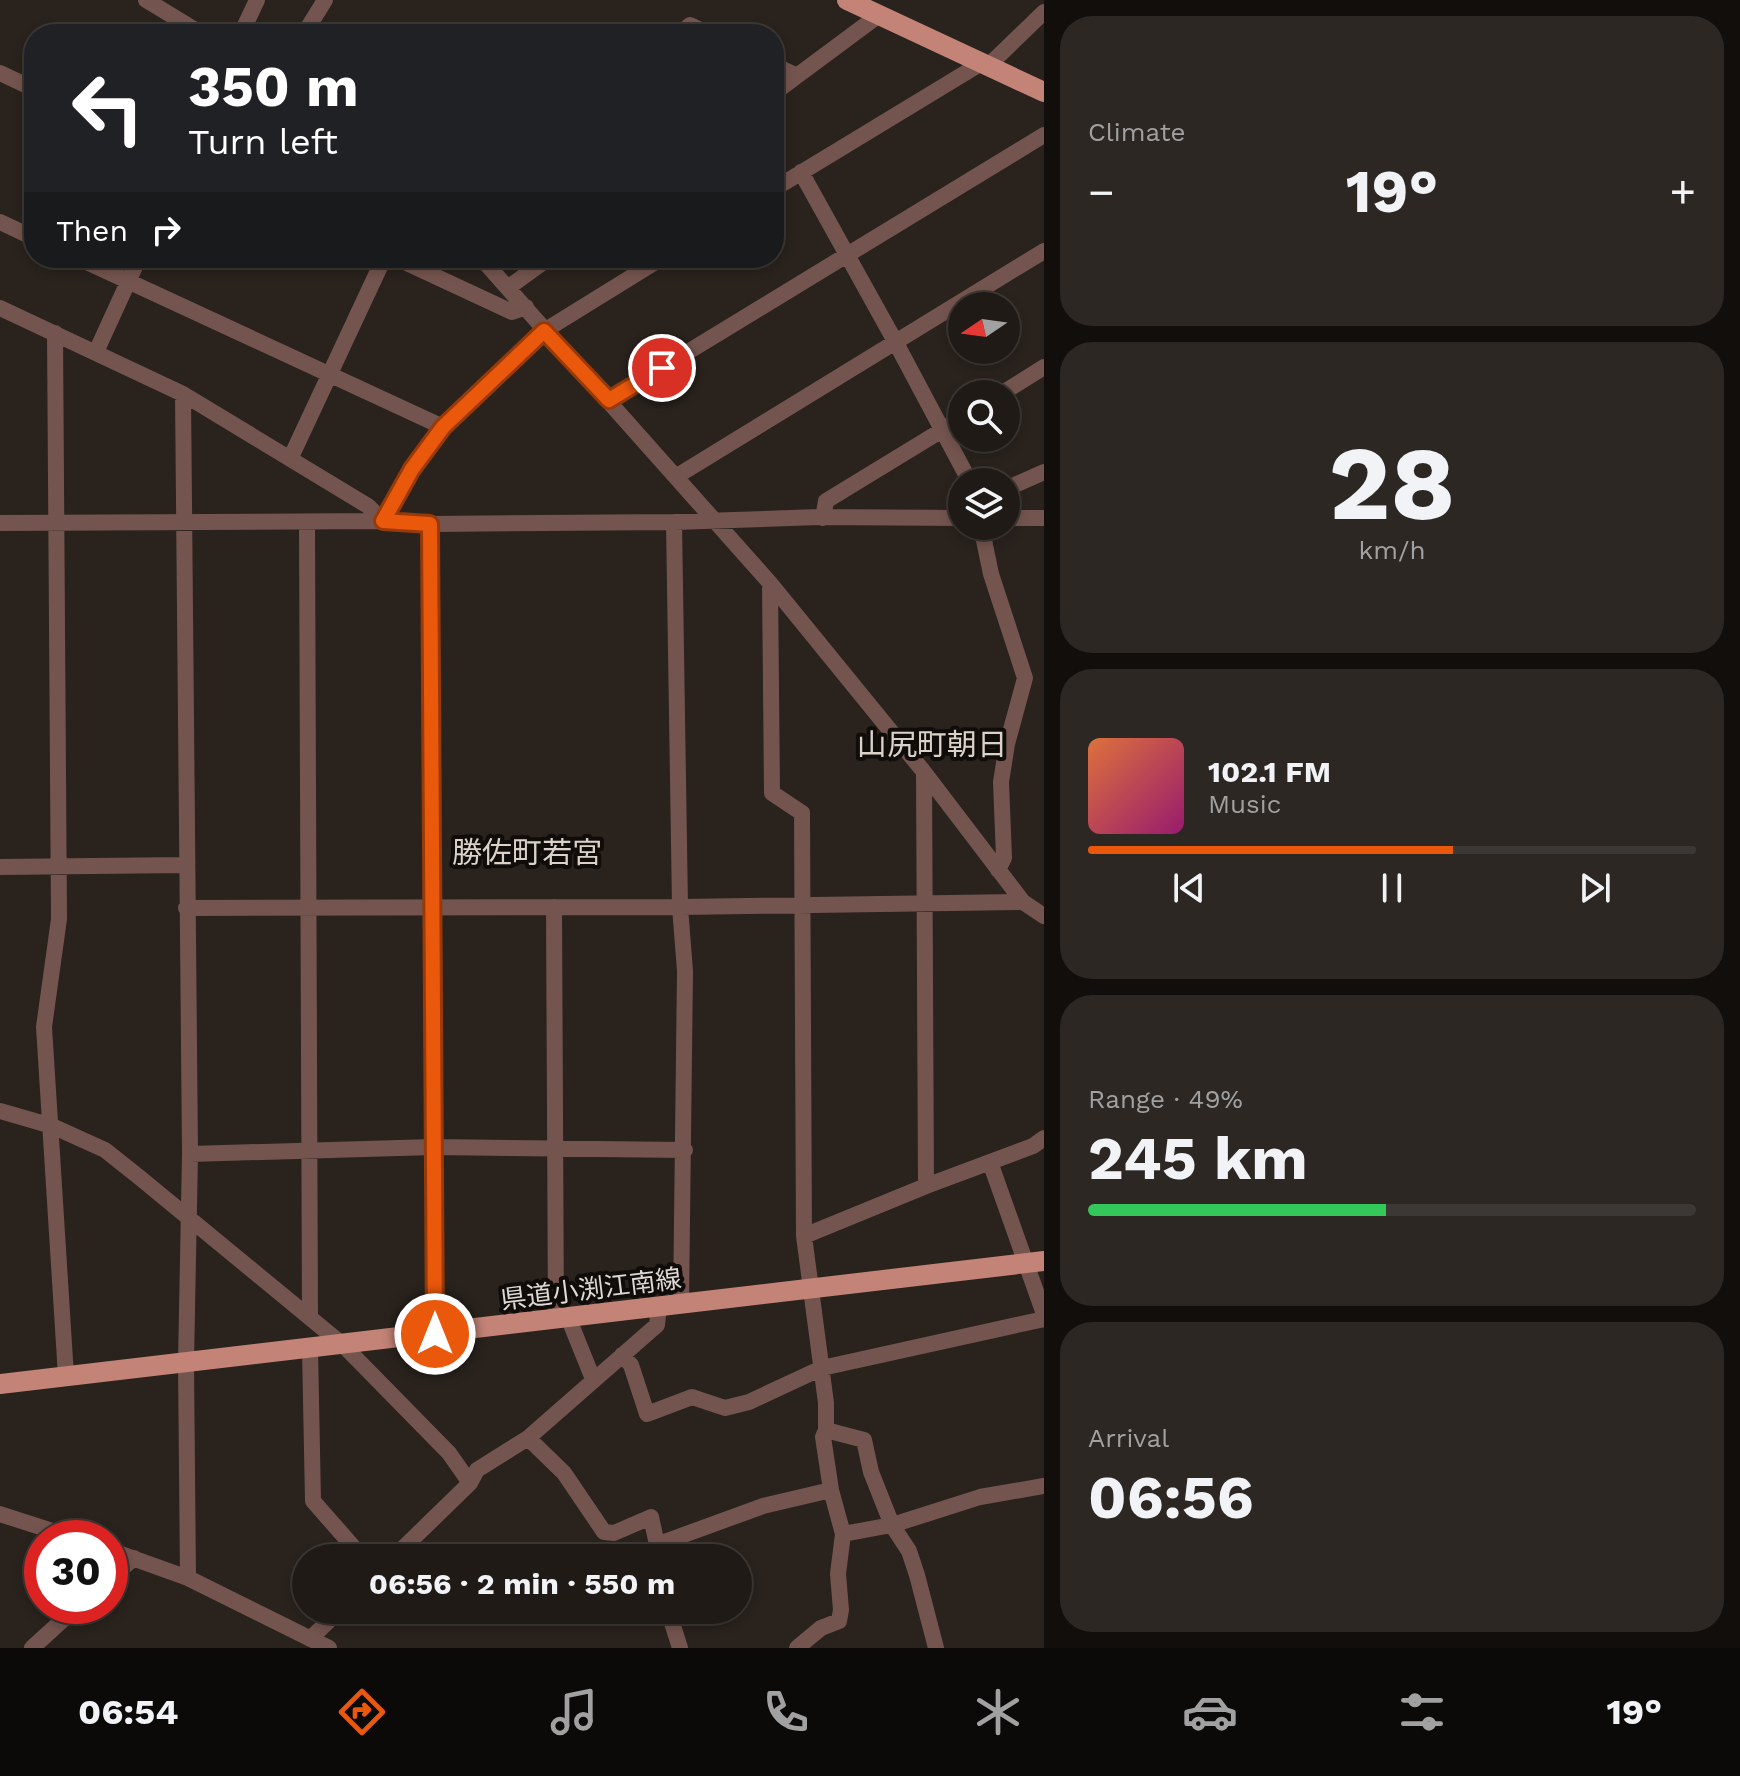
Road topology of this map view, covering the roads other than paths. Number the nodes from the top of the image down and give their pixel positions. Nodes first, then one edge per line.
1 (146, 0) edge
2 (257, 0) edge
3 (325, 0) edge
4 (851, 1) edge
5 (1044, 12) edge
6 (879, 15) junction
7 (186, 24) edge
8 (246, 24) edge
9 (310, 24) edge
10 (984, 65) junction
11 (784, 70) edge
12 (0, 73) edge
13 (797, 76) junction
14 (24, 84) edge
15 (784, 86) edge
16 (1044, 92) edge
17 (1044, 135) edge
18 (801, 172) junction
19 (784, 183) edge
20 (0, 222) edge
21 (24, 233) edge
22 (1044, 251) edge
23 (847, 255) junction
24 (100, 268) edge
25 (135, 268) edge
26 (379, 268) edge
27 (417, 268) edge
28 (491, 268) edge
29 (535, 268) edge
30 (646, 268) edge
31 (129, 281) junction
32 (509, 287) junction
33 (526, 307) junction
34 (0, 308) edge
35 (544, 331) junction
36 (55, 333) junction
37 (896, 343) junction
38 (96, 352) junction
39 (1044, 367) edge
40 (330, 373) junction
41 (1020, 382) edge
42 (183, 394) junction
43 (609, 400) junction
44 (443, 427) junction
45 (948, 427) edge
46 (942, 431) junction
47 (291, 457) junction
48 (962, 468) edge
49 (1044, 472) edge
50 (677, 476) junction
51 (1020, 483) edge
52 (823, 518) junction
53 (948, 518) edge
54 (1020, 518) edge
55 (1044, 518) edge
56 (711, 519) junction
57 (383, 521) junction
58 (674, 522) junction
59 (0, 523) edge
60 (56, 523) junction
61 (184, 523) junction
62 (307, 523) junction
63 (430, 524) junction
64 (984, 540) edge
65 (770, 583) junction
66 (924, 772) junction
67 (186, 865) junction
68 (58, 866) junction
69 (0, 867) edge
70 (998, 870) junction
71 (1023, 902) junction
72 (801, 903) junction
73 (925, 903) junction
74 (431, 907) junction
75 (554, 907) junction
76 (680, 907) junction
77 (186, 908) junction
78 (309, 908) junction
79 (1044, 916) edge
80 (0, 1111) edge
81 (49, 1125) junction
82 (1044, 1138) edge
83 (433, 1147) junction
84 (556, 1149) junction
85 (685, 1150) junction
86 (310, 1151) junction
87 (190, 1154) junction
88 (990, 1162) junction
89 (926, 1186) junction
90 (188, 1219) junction
91 (804, 1236) junction
92 (1035, 1262) edge
93 (810, 1289) junction
94 (681, 1304) junction
95 (659, 1306) junction
96 (1044, 1316) edge
97 (310, 1318) junction
98 (562, 1318) junction
99 (435, 1334) junction
100 (343, 1345) junction
101 (310, 1349) junction
102 (622, 1355) junction
103 (186, 1363) junction
104 (822, 1368) junction
105 (66, 1376) junction
106 (593, 1379) junction
107 (0, 1384) edge
108 (826, 1430) junction
109 (528, 1438) junction
110 (470, 1483) junction
111 (1044, 1486) edge
112 (831, 1490) junction
113 (0, 1514) edge
114 (24, 1522) edge
115 (892, 1525) junction
116 (843, 1534) junction
117 (351, 1544) edge
118 (407, 1544) edge
119 (657, 1544) edge
120 (675, 1544) edge
121 (128, 1556) edge
122 (134, 1558) junction
123 (128, 1563) edge
124 (188, 1578) junction
125 (58, 1624) edge
126 (326, 1624) edge
127 (672, 1624) edge
128 (310, 1639) junction
129 (32, 1648) edge
130 (329, 1648) edge
131 (680, 1648) edge
132 (797, 1648) edge
133 (936, 1648) edge

1 - 7 street
2 - 8 street
3 - 9 street
4 - 6 main road
5 - 10 street
6 - 10 main road
6 - 13 street
10 - 16 main road
10 - 18 street
11 - 13 street
12 - 14 street
13 - 15 street
17 - 23 street
18 - 19 street
18 - 23 street
20 - 21 street
22 - 37 street
23 - 37 street
23 - 43 street
24 - 31 street
25 - 31 street
26 - 40 street
27 - 33 street
28 - 32 street
29 - 32 street
30 - 35 street
31 - 38 street
31 - 40 street
32 - 33 street
33 - 35 street
34 - 36 street
35 - 43 street
35 - 44 street
36 - 38 street
36 - 60 street
37 - 46 street
37 - 50 street
38 - 42 street
39 - 41 street
40 - 44 street
40 - 47 street
42 - 47 street
42 - 61 street
43 - 50 street
44 - 57 street
45 - 46 street
46 - 48 street
46 - 52 street
47 - 57 street
49 - 51 street
50 - 56 street
52 - 53 street
52 - 56 street
54 - 55 street
56 - 58 street
56 - 65 street
57 - 62 street
57 - 63 street
58 - 63 street
58 - 76 street
59 - 60 street
60 - 61 street
60 - 68 street
61 - 62 street
61 - 67 street
62 - 78 street
63 - 74 street
64 - 70 street
65 - 66 street
65 - 72 street
66 - 70 street
66 - 73 street
67 - 68 street
67 - 77 street
68 - 69 street
68 - 81 street
70 - 71 street
71 - 73 street
71 - 79 street
72 - 73 street
72 - 76 street
72 - 91 street
73 - 89 street
74 - 75 street
74 - 78 street
74 - 83 street
75 - 76 street
75 - 84 street
76 - 85 street
77 - 78 street
77 - 87 street
78 - 86 street
80 - 81 street
81 - 90 street
81 - 105 street
82 - 88 street
83 - 84 street
83 - 86 street
83 - 99 street
84 - 85 street
84 - 98 street
85 - 94 street
86 - 87 street
86 - 97 street
87 - 90 street
88 - 89 street
88 - 92 street
89 - 91 street
90 - 97 street
90 - 103 street
91 - 93 street
92 - 93 main road, 県道小渕江南線
92 - 96 street
93 - 94 main road, 県道小渕江南線
93 - 104 street
94 - 95 main road, 県道小渕江南線
95 - 98 main road, 県道小渕江南線
95 - 102 street
96 - 104 street
97 - 100 street
98 - 99 main road, 県道小渕江南線
98 - 106 street
99 - 100 main road, 県道小渕江南線
100 - 101 main road, 県道小渕江南線
100 - 110 street
101 - 103 main road, 県道小渕江南線
101 - 117 street
102 - 104 street
102 - 106 street
103 - 105 main road, 県道小渕江南線
103 - 124 street
104 - 108 street
105 - 107 main road, 県道小渕江南線
106 - 109 street
108 - 112 street
108 - 115 street
109 - 110 street
109 - 119 street
110 - 118 street
111 - 115 street
112 - 116 street
112 - 120 street
113 - 114 street
115 - 116 street
115 - 133 street
116 - 132 street
121 - 122 street
122 - 123 street
122 - 124 street
124 - 128 street
125 - 129 street
126 - 128 street
127 - 131 street
128 - 130 street

